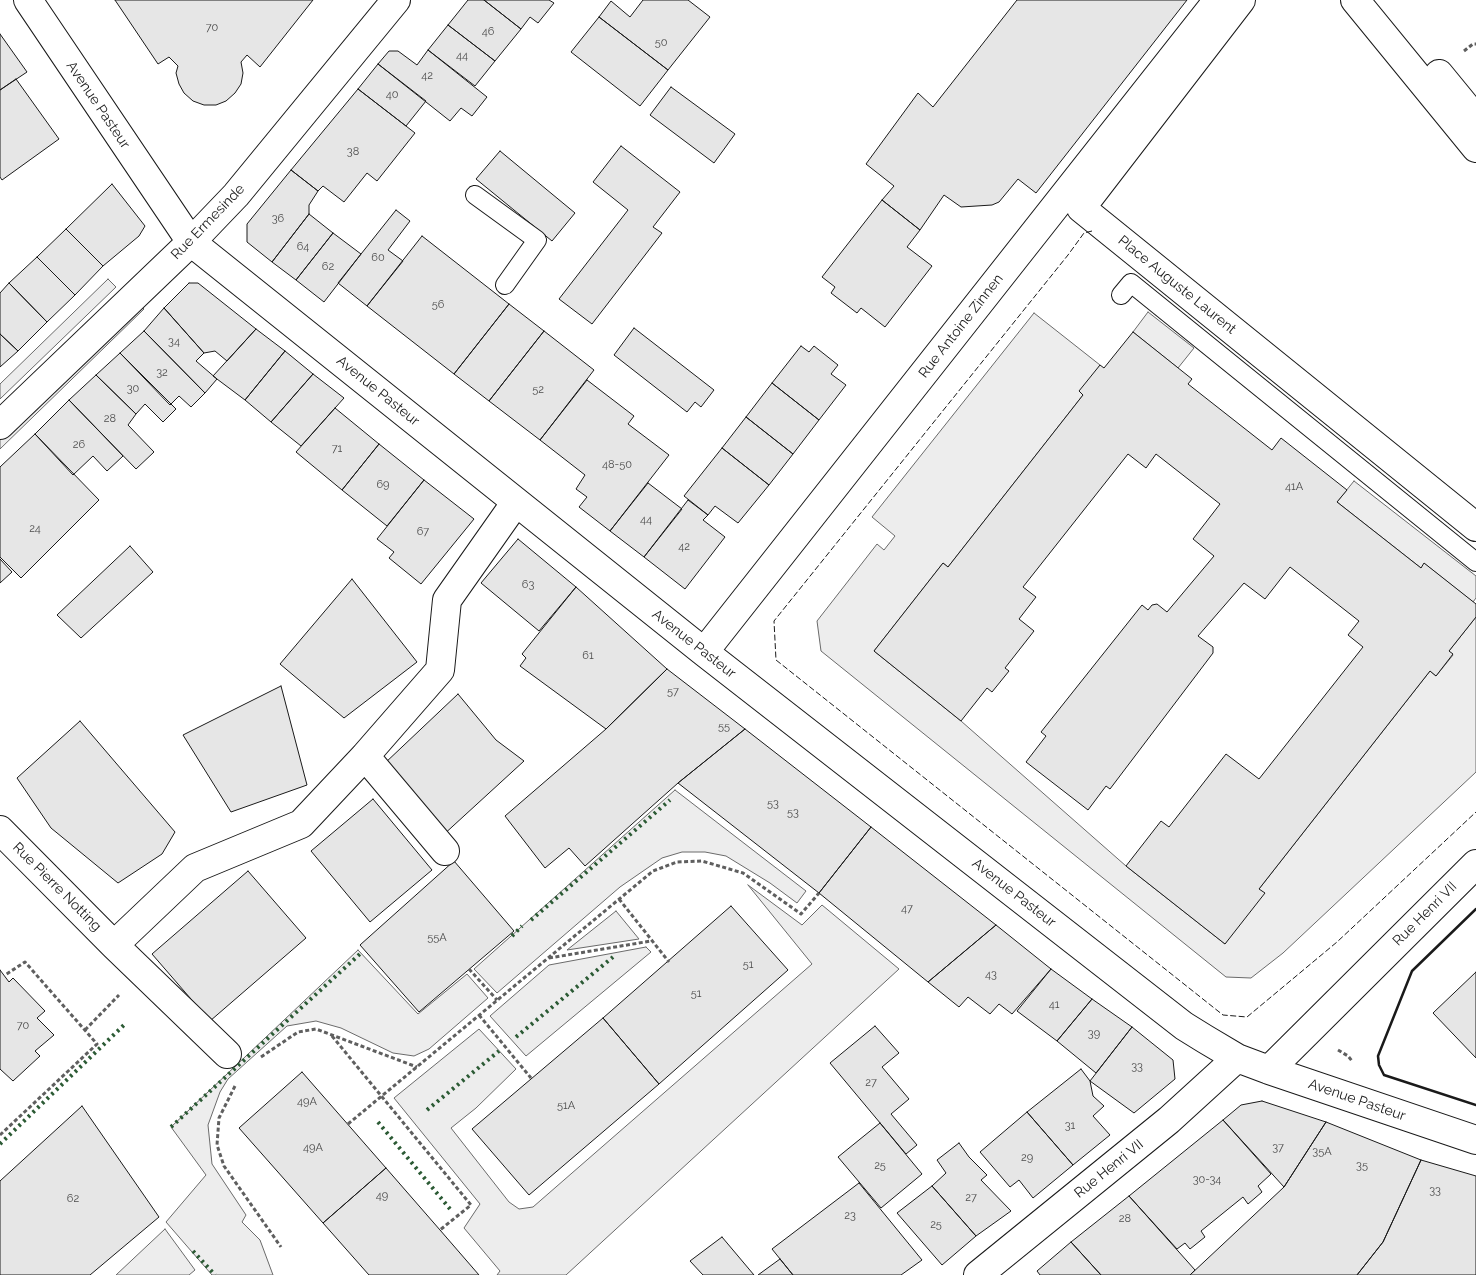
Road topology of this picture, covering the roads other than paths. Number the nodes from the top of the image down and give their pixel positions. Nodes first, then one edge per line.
1 (28, 0) edge
2 (396, 0) edge
3 (1218, 0) edge
4 (1241, 0) edge
5 (1354, 0) edge
6 (1378, 0) edge
7 (1476, 119) edge
8 (1476, 148) edge
9 (475, 195) dead end
10 (191, 242) junction
11 (505, 285) dead end
12 (1121, 295) dead end
13 (0, 425) edge
14 (516, 502) junction
15 (1476, 527) edge
16 (1476, 562) edge
17 (704, 652) junction
18 (366, 756) junction
19 (0, 830) edge
20 (445, 851) dead end
21 (1476, 864) edge
22 (114, 945) junction
23 (227, 1054) dead end
24 (1236, 1058) junction
25 (1269, 1070) junction
26 (1476, 1140) edge
27 (978, 1275) edge

1 - 10 street, Avenue Pasteur
2 - 10 street, Rue Ermesinde
3 - 17 street, Rue Antoine Zinnen
4 - 15 street, Place Auguste Laurent
5 - 8 street
6 - 7 street
9 - 11 lane
10 - 13 street, Rue Ermesinde
10 - 14 street, Avenue Pasteur
12 - 16 lane
14 - 17 street, Avenue Pasteur
14 - 18 street
17 - 24 street, Avenue Pasteur
18 - 20 street
18 - 22 street
19 - 22 street, Rue Pierre Notting
21 - 25 street, Rue Henri VII
22 - 23 street, Rue Pierre Notting
24 - 25 street, Avenue Pasteur
24 - 27 street, Rue Henri VII
25 - 26 street, Avenue Pasteur

